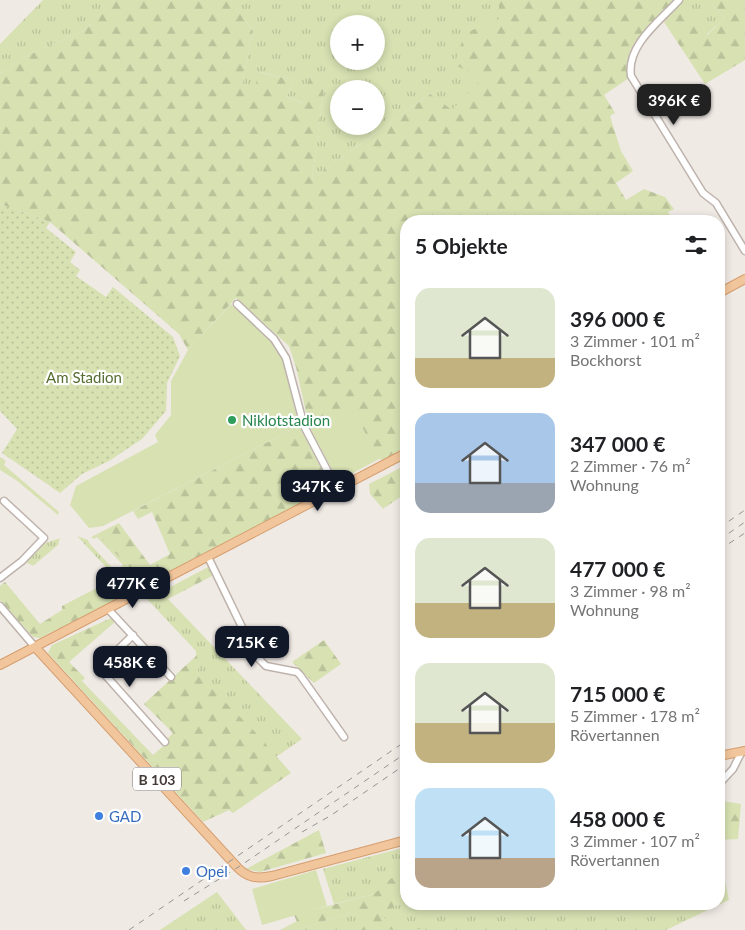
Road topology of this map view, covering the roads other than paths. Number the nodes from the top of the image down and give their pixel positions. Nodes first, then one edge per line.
1 (679, 0) edge
2 (723, 215) edge
3 (725, 218) edge
4 (745, 251) edge
5 (745, 279) edge
6 (725, 290) edge
7 (237, 304) dead end
8 (400, 457) edge
9 (338, 489) junction
10 (4, 502) dead end
11 (208, 557) junction
12 (0, 578) edge
13 (0, 606) edge
14 (108, 609) junction
15 (132, 635) junction
16 (35, 647) junction
17 (0, 665) edge
18 (172, 677) dead end
19 (344, 737) dead end
20 (165, 742) dead end
21 (743, 751) edge
22 (725, 755) edge
23 (725, 778) edge
24 (400, 842) edge

1 - 2 street
3 - 4 street
5 - 6 main road
7 - 9 street
8 - 9 main road
9 - 11 main road
10 - 12 street
11 - 14 main road
11 - 19 street
13 - 16 street
14 - 15 street
14 - 16 main road
15 - 18 street
15 - 20 street
16 - 17 main road
16 - 24 main road, B 103
21 - 22 main road
21 - 23 street

